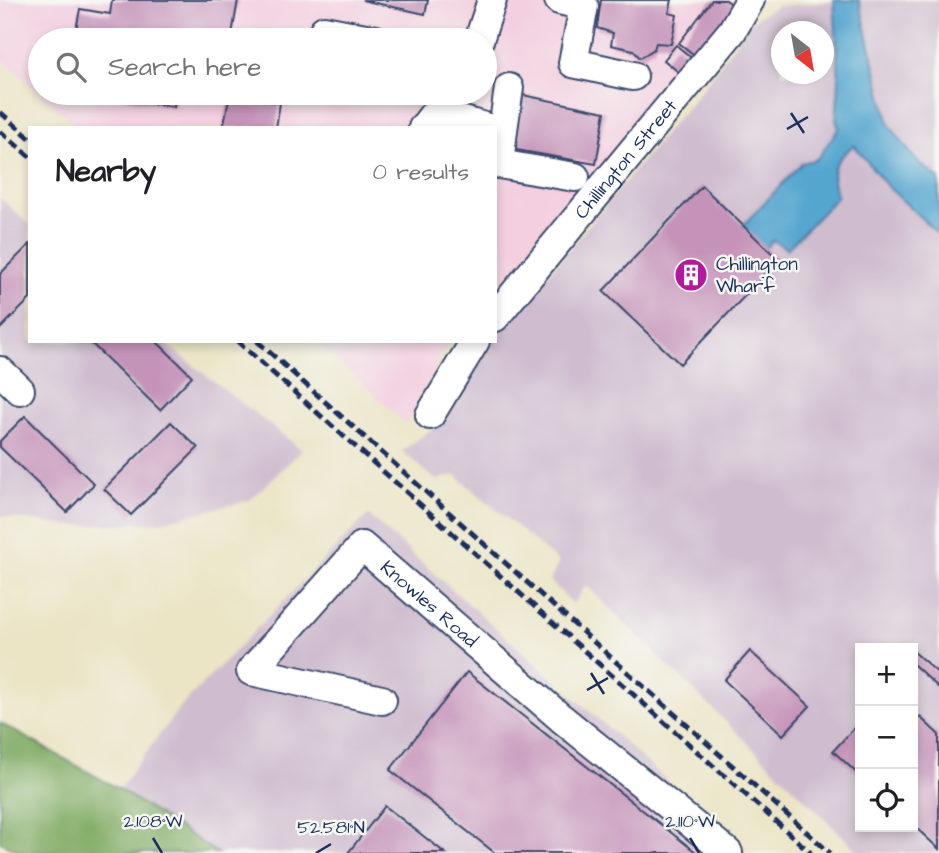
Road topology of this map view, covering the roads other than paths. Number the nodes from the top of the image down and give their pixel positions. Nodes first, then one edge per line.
1 (492, 0) edge
2 (559, 0) edge
3 (752, 7) edge
4 (483, 28) edge
5 (633, 76) dead end
6 (509, 88) dead end
7 (437, 109) edge
8 (484, 126) edge
9 (497, 126) edge
10 (497, 141) edge
11 (575, 177) dead end
12 (497, 315) edge
13 (463, 345) edge
14 (430, 415) dead end
15 (382, 700) dead end
16 (728, 853) edge

1 - 4 lane
2 - 5 lane
3 - 12 lane, Chillington Street
6 - 9 lane
7 - 8 lane
10 - 11 lane
13 - 14 lane
15 - 16 lane, Knowles Road

